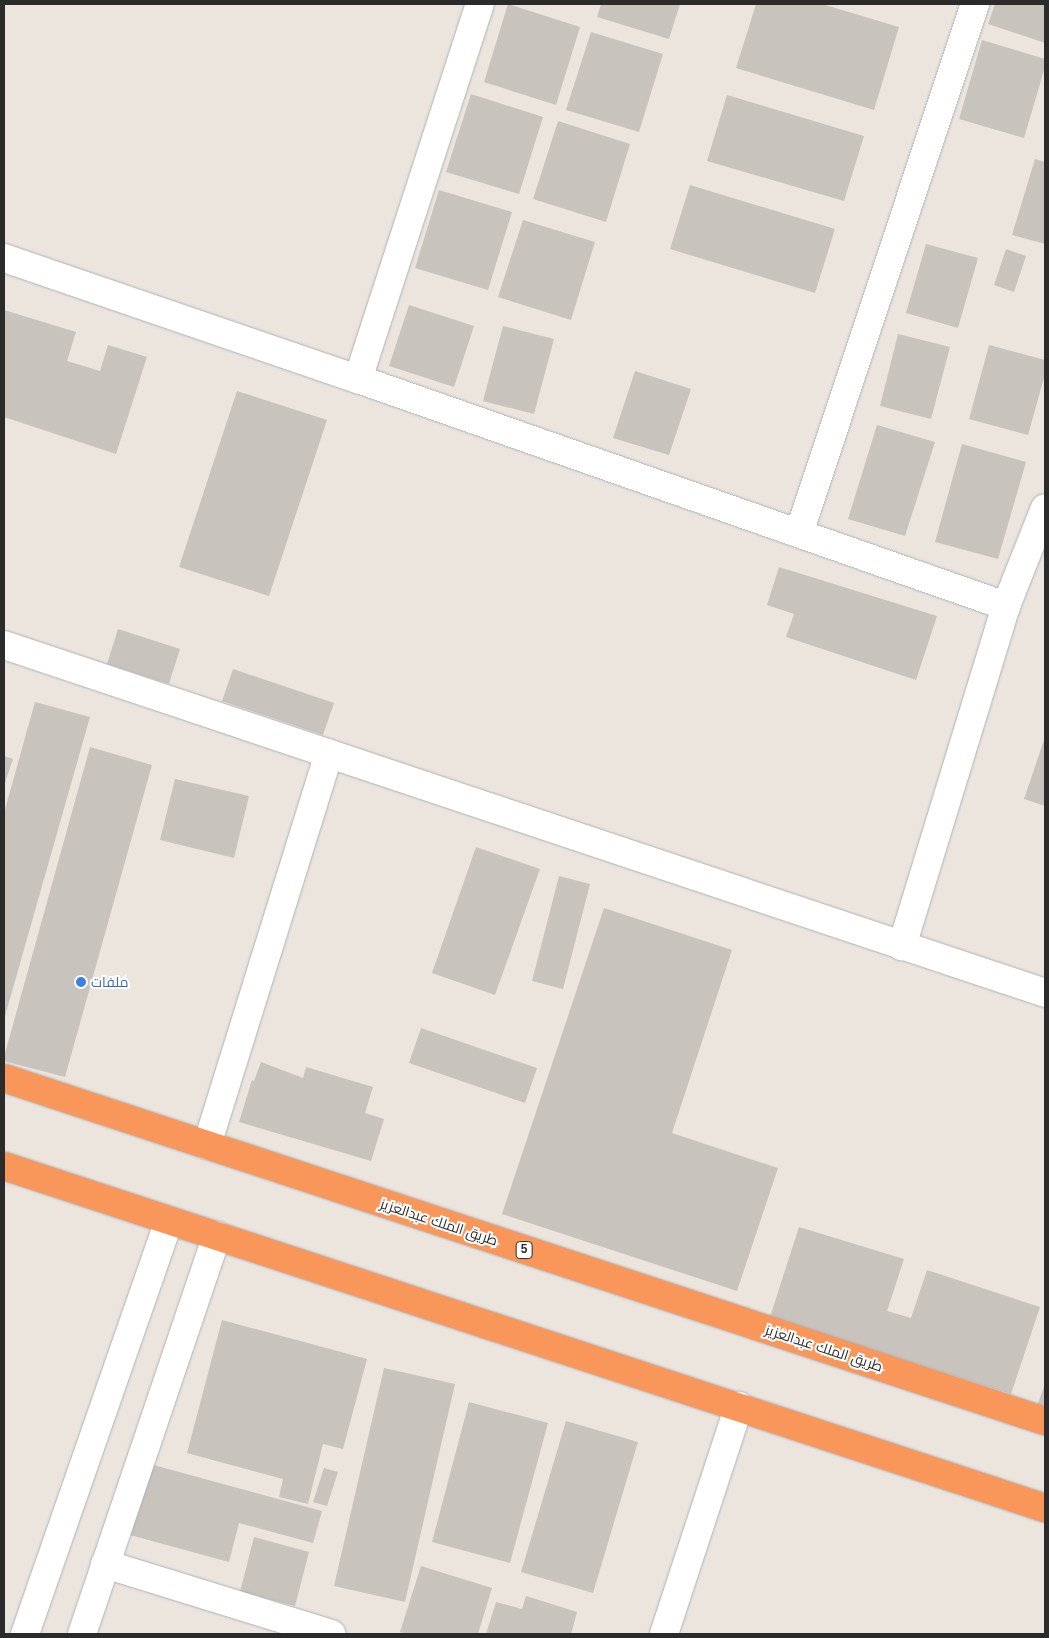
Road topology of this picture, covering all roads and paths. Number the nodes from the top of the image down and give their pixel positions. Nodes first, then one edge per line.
1 (480, 4) edge
2 (975, 4) edge
3 (4, 258) edge
4 (358, 379) junction
5 (1045, 508) edge
6 (799, 533) junction
7 (1006, 606) junction
8 (4, 645) edge
9 (329, 754) junction
10 (902, 946) junction
11 (1045, 993) edge
12 (4, 1078) edge
13 (207, 1145) junction
14 (4, 1166) edge
15 (169, 1220) junction
16 (217, 1235) junction
17 (739, 1406) junction
18 (1045, 1421) edge
19 (1045, 1508) edge
20 (105, 1564) junction
21 (25, 1634) edge
22 (82, 1634) edge
23 (331, 1634) edge
24 (664, 1634) edge

1 - 4 street
2 - 6 street
3 - 4 street
4 - 6 street
5 - 7 street
6 - 7 street
7 - 10 street
8 - 9 street
9 - 10 street
9 - 13 street
10 - 11 street
12 - 13 highway, طريق الملك عبدالعزيز / 5
13 - 18 highway, طريق الملك عبدالعزيز / 5
14 - 15 highway
15 - 16 highway
15 - 21 street
16 - 17 highway
16 - 20 street
17 - 19 highway
17 - 24 street
20 - 22 street
20 - 23 street

